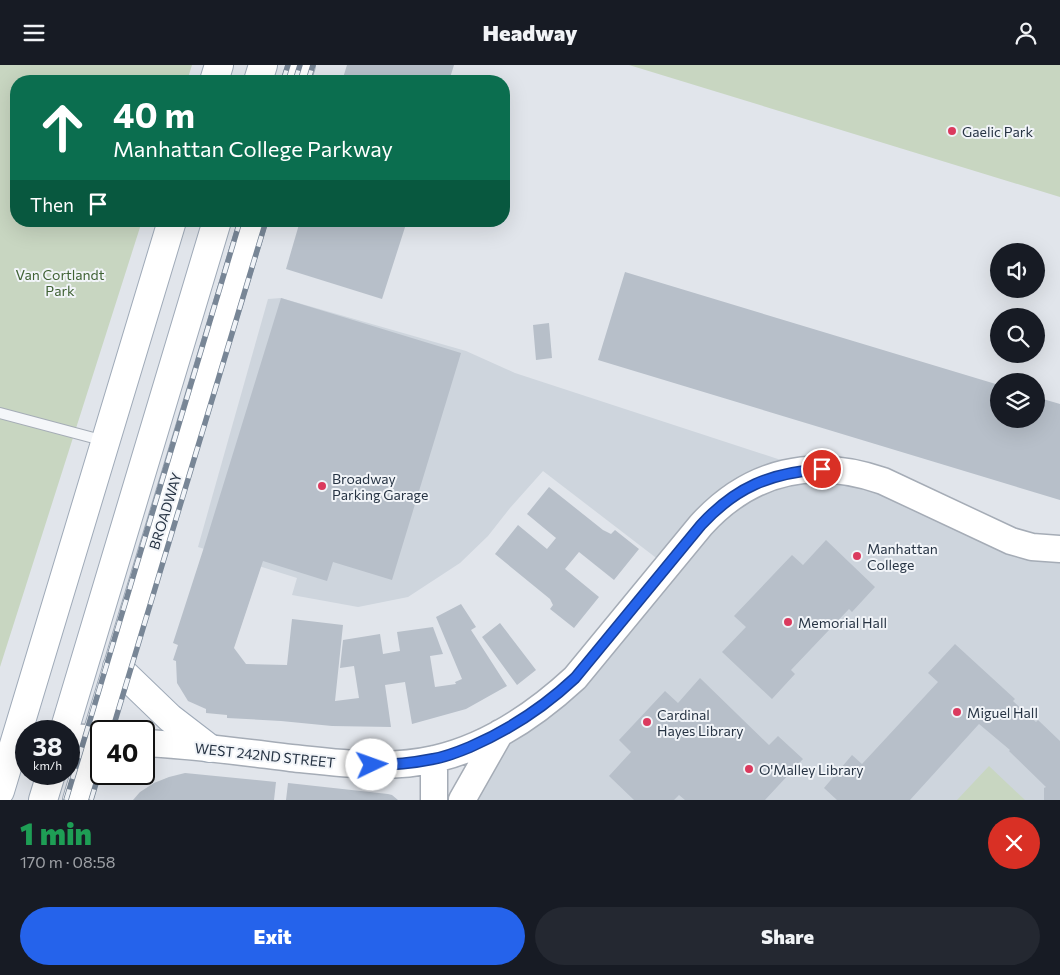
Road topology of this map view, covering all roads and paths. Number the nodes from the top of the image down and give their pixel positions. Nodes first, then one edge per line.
1 (170, 227) edge
2 (215, 227) edge
3 (251, 227) edge
4 (0, 413) edge
5 (105, 441) junction
6 (1060, 549) edge
7 (117, 667) junction
8 (26, 720) edge
9 (67, 720) edge
10 (103, 720) edge
11 (500, 733) junction
12 (155, 744) edge
13 (209, 748) junction
14 (15, 751) edge
15 (434, 759) junction
16 (90, 762) edge
17 (48, 785) edge
18 (0, 791) edge
19 (43, 800) edge
20 (77, 800) edge
21 (434, 800) edge
22 (462, 800) edge

1 - 5 main road
2 - 9 main road
3 - 7 main road, BROADWAY
4 - 5 lane
5 - 8 main road
6 - 11 street, WEST 242ND STREET
7 - 10 main road, BROADWAY
7 - 13 main road
11 - 15 street, WEST 242ND STREET
11 - 22 street
12 - 13 street, WEST 242ND STREET
13 - 15 street, WEST 242ND STREET
14 - 18 main road
15 - 21 street
16 - 20 main road, BROADWAY
17 - 19 main road

